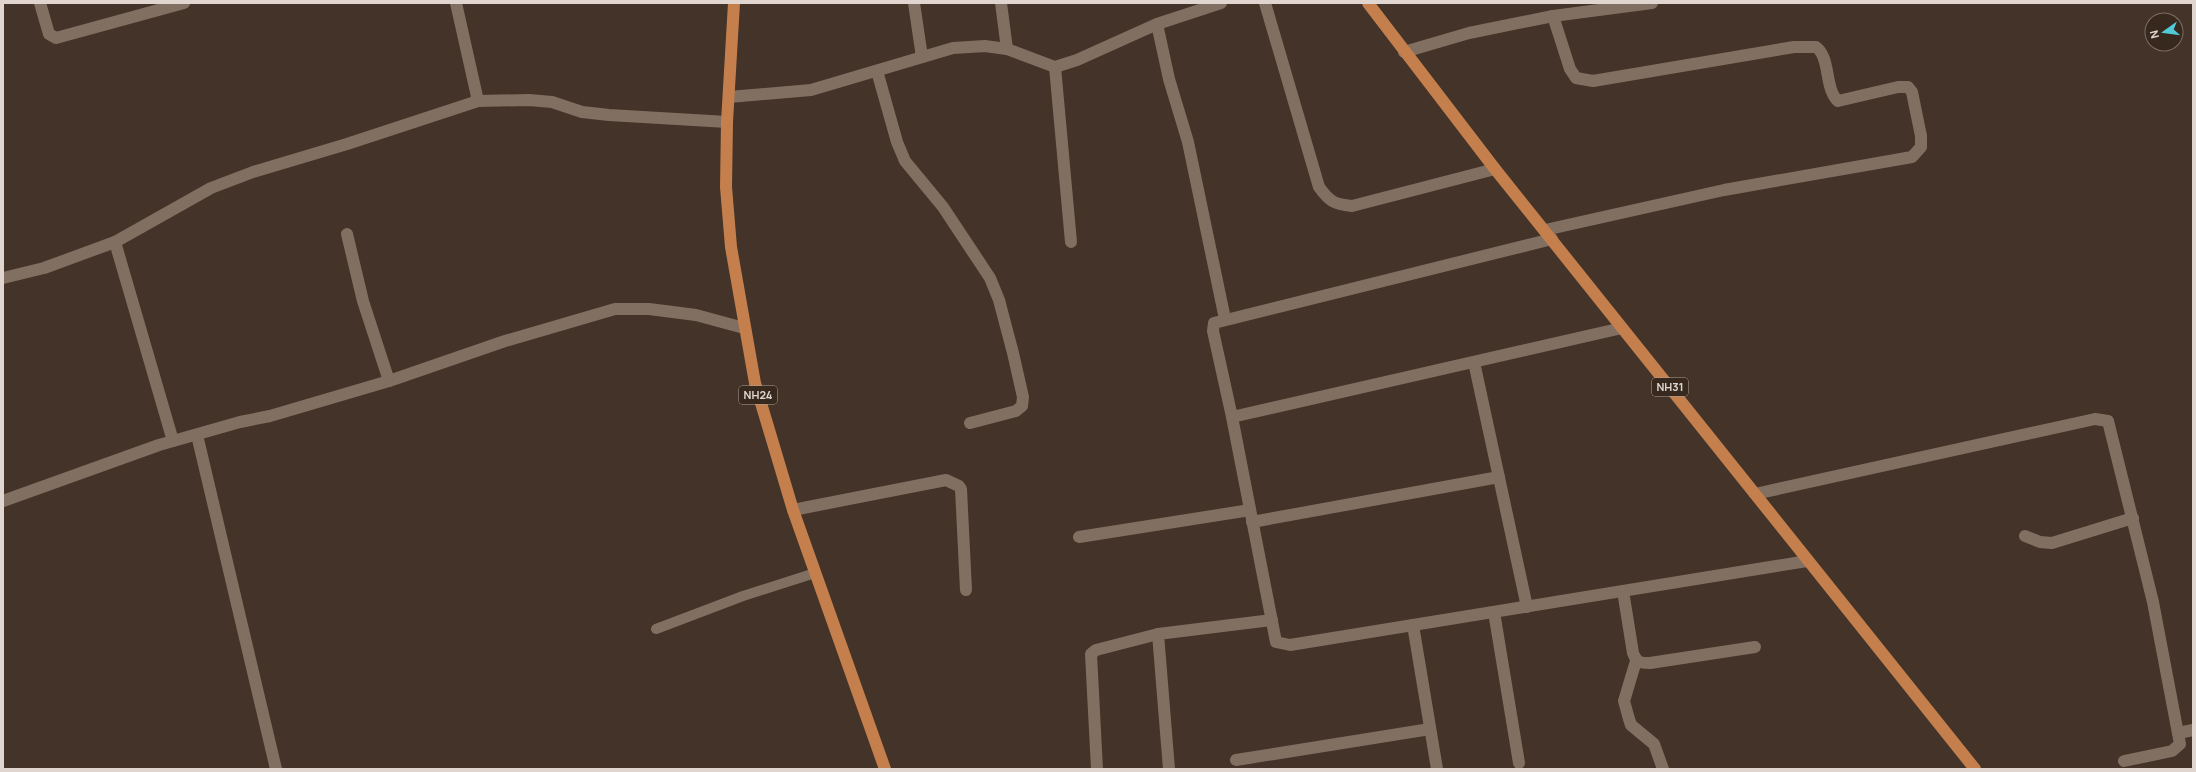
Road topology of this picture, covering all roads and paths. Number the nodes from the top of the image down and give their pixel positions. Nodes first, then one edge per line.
1 (40, 3) edge
2 (184, 3) edge
3 (456, 3) edge
4 (734, 3) edge
5 (914, 3) edge
6 (1001, 3) edge
7 (1221, 3) edge
8 (1265, 3) edge
9 (1368, 3) edge
10 (1652, 3) edge
11 (1553, 16) junction
12 (1157, 24) junction
13 (1007, 49) junction
14 (1404, 52) junction
15 (922, 57) junction
16 (1055, 67) junction
17 (877, 71) junction
18 (729, 97) junction
19 (478, 101) junction
20 (727, 122) junction
21 (1496, 169) junction
22 (347, 234) dead end
23 (1548, 235) junction
24 (115, 242) junction
25 (1071, 242) dead end
26 (3, 278) edge
27 (1224, 319) junction
28 (744, 328) junction
29 (1622, 328) junction
30 (1474, 362) junction
31 (389, 381) junction
32 (1232, 417) junction
33 (970, 423) dead end
34 (197, 435) junction
35 (174, 441) junction
36 (1499, 477) junction
37 (1755, 494) junction
38 (3, 501) edge
39 (793, 510) junction
40 (1251, 516) junction
41 (2133, 518) junction
42 (2025, 536) dead end
43 (1079, 537) dead end
44 (1807, 561) junction
45 (815, 573) junction
46 (966, 590) dead end
47 (1623, 591) junction
48 (1527, 607) junction
49 (1494, 612) junction
50 (1272, 620) junction
51 (1413, 625) junction
52 (656, 628) dead end
53 (1158, 634) junction
54 (1755, 647) dead end
55 (1636, 661) junction
56 (1430, 729) junction
57 (2193, 730) edge
58 (2178, 733) junction
59 (1236, 760) dead end
60 (2124, 761) dead end
61 (1519, 763) dead end
62 (276, 769) edge
63 (885, 769) edge
64 (1097, 769) edge
65 (1169, 769) edge
66 (1436, 769) edge
67 (1663, 769) edge
68 (1974, 769) edge

1 - 2 street
3 - 19 street
4 - 18 highway, NH24
5 - 15 street
6 - 13 street
7 - 12 street
8 - 21 street
9 - 14 highway, NH31
10 - 11 street
11 - 14 street
11 - 23 street
12 - 16 street
12 - 27 street
13 - 15 street
13 - 16 street
14 - 21 highway, NH31
15 - 17 street
16 - 25 street
17 - 18 street
17 - 33 street
18 - 20 highway, NH24
19 - 20 street
19 - 24 street
20 - 28 highway, NH24
21 - 23 highway, NH31
22 - 31 street
23 - 27 street
23 - 29 highway, NH31
24 - 26 street
24 - 35 street
27 - 32 street
28 - 31 street
28 - 39 highway, NH24
29 - 30 street
29 - 37 highway, NH31
30 - 32 street
30 - 36 street
31 - 34 street
32 - 40 street
34 - 35 street
34 - 62 street
35 - 38 street
36 - 40 street
36 - 48 street
37 - 41 street
37 - 44 highway, NH31
39 - 45 highway, NH24
39 - 46 street
40 - 43 street
40 - 50 street
41 - 42 street
41 - 58 street
44 - 47 street
44 - 68 highway, NH31
45 - 52 lane
45 - 63 highway, NH24
47 - 48 street
47 - 55 street
48 - 49 street
49 - 51 street
49 - 61 street
50 - 51 street
50 - 53 street
51 - 56 street
53 - 64 street
53 - 65 street
54 - 55 street
55 - 67 street
56 - 59 street
56 - 66 street
57 - 58 street
58 - 60 street

